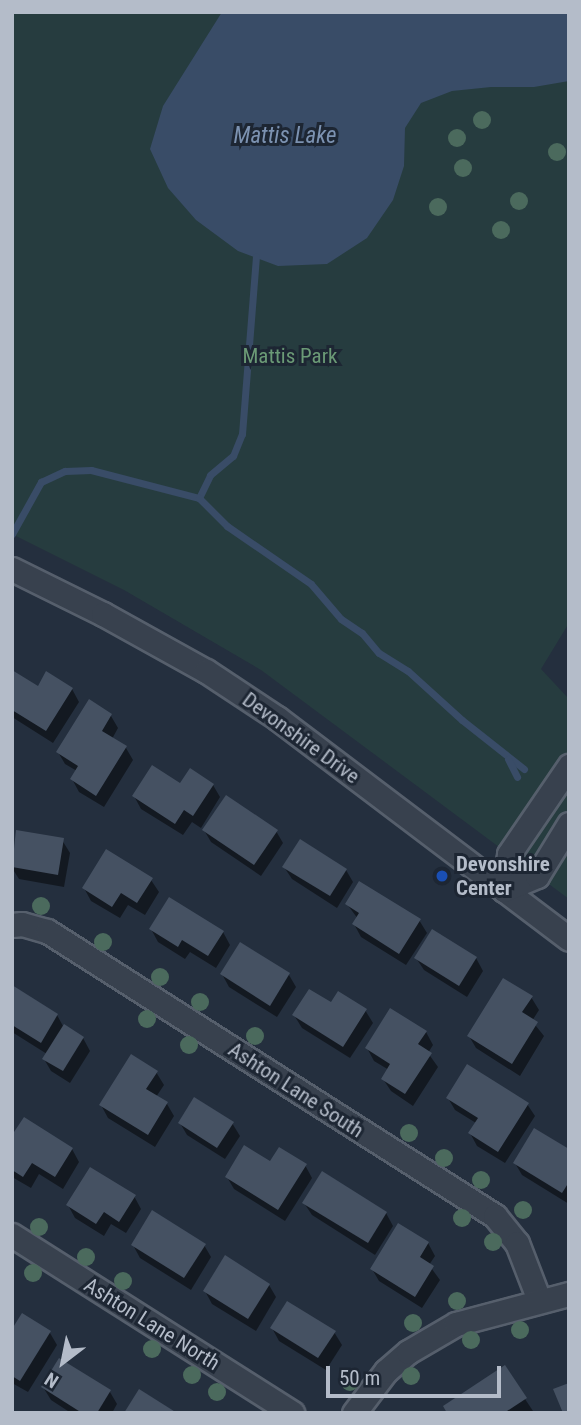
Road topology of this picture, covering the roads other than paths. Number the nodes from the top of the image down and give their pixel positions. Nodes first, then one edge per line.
1 (12, 569) edge
2 (569, 766) edge
3 (569, 824) edge
4 (504, 890) junction
5 (12, 925) edge
6 (569, 939) edge
7 (12, 1235) edge
8 (569, 1294) edge
9 (539, 1300) junction
10 (292, 1413) edge
11 (354, 1413) edge

1 - 4 street, Devonshire Drive
2 - 4 street
3 - 4 street
4 - 6 street, Devonshire Drive
5 - 9 street, Ashton Lane South
7 - 10 street, Ashton Lane North
8 - 9 street
9 - 11 street

